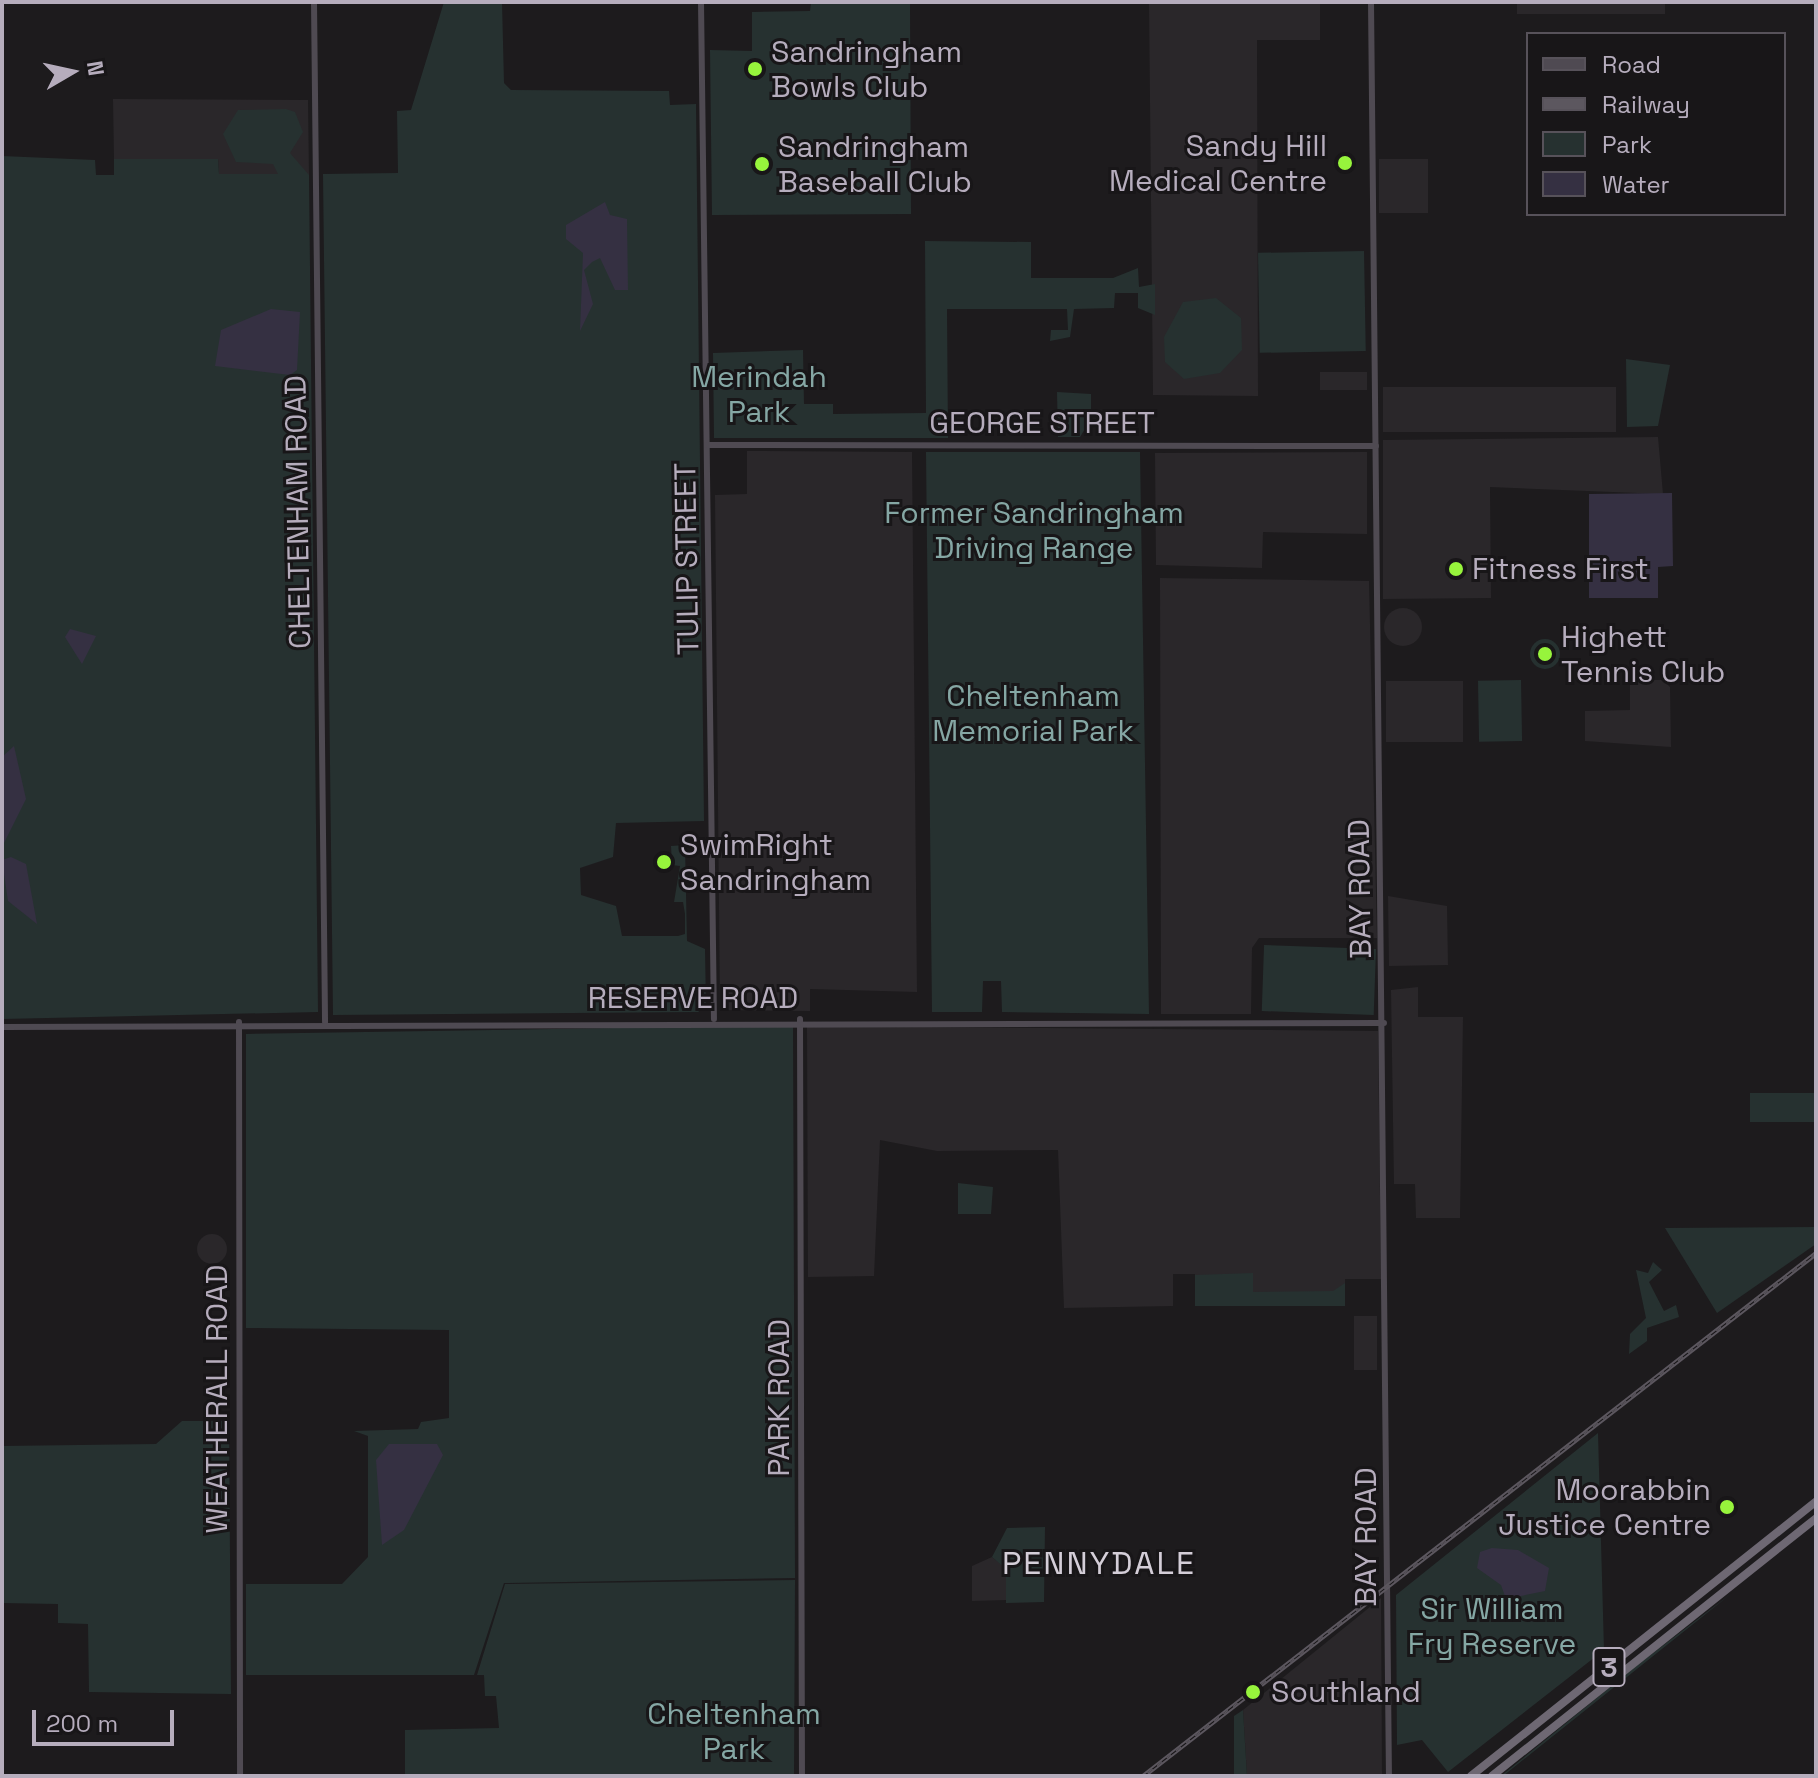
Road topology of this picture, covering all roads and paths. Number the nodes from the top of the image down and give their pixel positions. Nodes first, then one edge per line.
1 (314, 2) edge
2 (701, 2) edge
3 (1371, 2) edge
4 (707, 445) junction
5 (1376, 446) junction
6 (714, 1019) junction
7 (800, 1019) junction
8 (239, 1022) junction
9 (325, 1022) junction
10 (1384, 1023) junction
11 (2, 1027) edge
12 (1816, 1502) edge
13 (1816, 1518) edge
14 (1606, 1669) junction
15 (1614, 1678) junction
16 (240, 1776) edge
17 (802, 1776) edge
18 (1389, 1776) edge
19 (1471, 1776) edge
20 (1492, 1776) edge

1 - 9 street, CHELTENHAM ROAD
2 - 4 street, TULIP STREET
3 - 5 street, BAY ROAD
4 - 5 street, GEORGE STREET
4 - 6 street, TULIP STREET
5 - 10 street, BAY ROAD
6 - 7 street, RESERVE ROAD
6 - 9 street, RESERVE ROAD
7 - 10 street, RESERVE ROAD
7 - 17 street, PARK ROAD
8 - 9 street, RESERVE ROAD
8 - 11 street, RESERVE ROAD
8 - 16 street, WEATHERALL ROAD
10 - 18 street, BAY ROAD
12 - 14 highway, 3
13 - 15 highway, 3
14 - 15 highway
14 - 19 highway, 3
15 - 20 highway, 3

